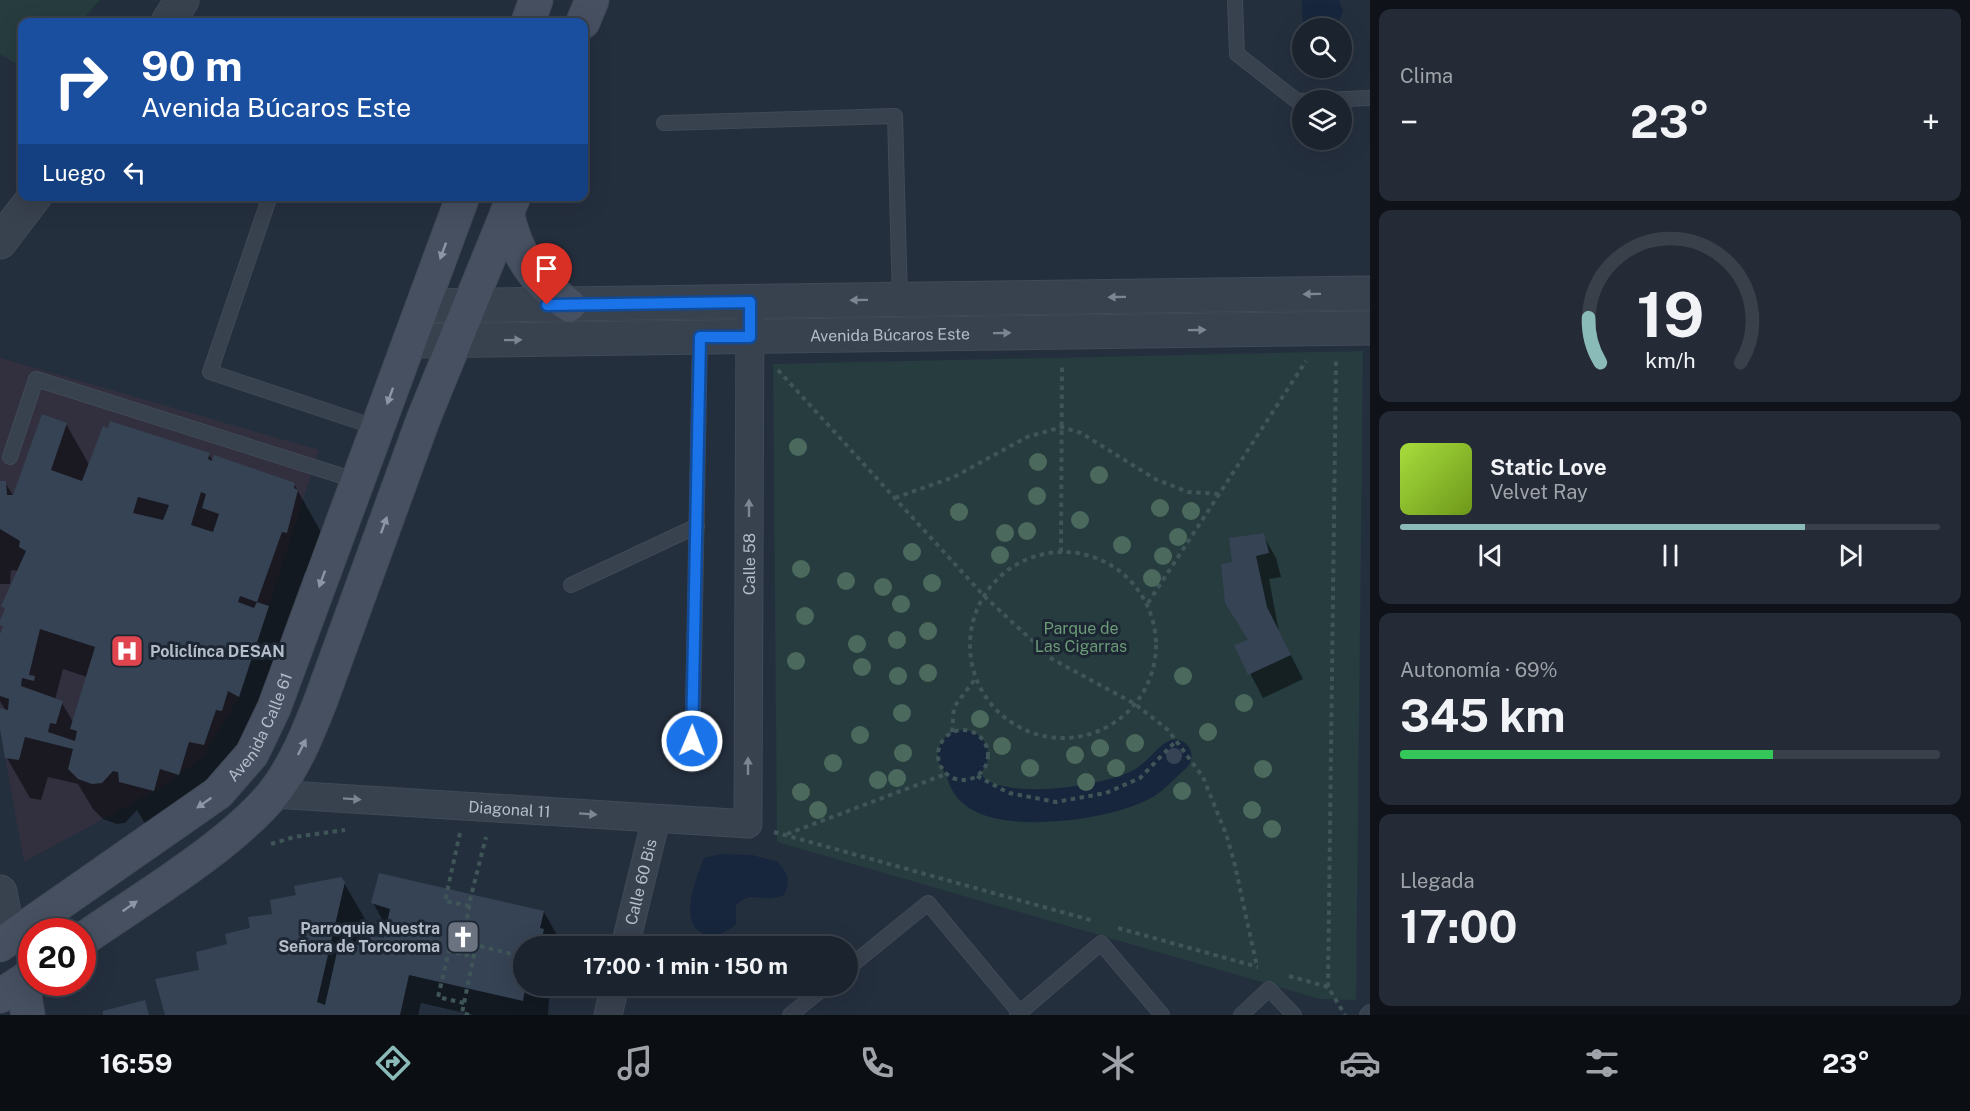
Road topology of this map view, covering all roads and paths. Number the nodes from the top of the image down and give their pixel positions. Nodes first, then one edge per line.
1 (182, 0) edge
2 (536, 0) edge
3 (592, 0) edge
4 (1236, 0) edge
5 (171, 18) edge
6 (529, 18) edge
7 (585, 18) edge
8 (1370, 98) edge
9 (664, 123) dead end
10 (31, 201) edge
11 (268, 201) edge
12 (462, 201) edge
13 (511, 205) edge
14 (0, 242) edge
15 (1370, 293) edge
16 (900, 300) junction
17 (750, 302) junction
18 (569, 304) junction
19 (423, 306) junction
20 (469, 306) junction
21 (1332, 328) junction
22 (1370, 328) edge
23 (1062, 332) junction
24 (700, 337) junction
25 (750, 337) junction
26 (410, 341) junction
27 (454, 341) junction
28 (1062, 427) junction
29 (378, 428) junction
30 (10, 457) dead end
31 (358, 481) junction
32 (1220, 494) junction
33 (895, 498) junction
34 (697, 526) junction
35 (1061, 552) junction
36 (571, 585) dead end
37 (984, 596) junction
38 (1148, 603) junction
39 (976, 678) junction
40 (1135, 704) junction
41 (952, 732) junction
42 (1176, 741) junction
43 (692, 765) dead end
44 (946, 774) junction
45 (977, 776) junction
46 (273, 794) junction
47 (656, 819) junction
48 (748, 824) junction
49 (357, 828) dead end
50 (448, 832) dead end
51 (460, 832) junction
52 (469, 832) dead end
53 (478, 833) dead end
54 (786, 835) junction
55 (263, 846) dead end
56 (0, 892) edge
57 (470, 906) junction
58 (1096, 922) dead end
59 (1107, 925) dead end
60 (96, 930) edge
61 (627, 936) edge
62 (4, 942) edge
63 (461, 954) junction
64 (513, 954) edge
65 (474, 957) junction
66 (858, 960) edge
67 (1257, 967) junction
68 (1267, 970) dead end
69 (1287, 976) dead end
70 (1328, 987) junction
71 (22, 996) edge
72 (613, 996) edge
73 (814, 996) edge
74 (464, 1003) junction
75 (1018, 1014) edge
76 (28, 1015) edge
77 (469, 1015) edge
78 (608, 1015) edge
79 (790, 1015) edge
80 (1162, 1015) edge
81 (1241, 1015) edge
82 (1294, 1015) edge
83 (1345, 1015) edge

1 - 5 street
2 - 6 main road
3 - 7 main road
4 - 8 lane
9 - 16 lane
10 - 14 street
11 - 29 lane
12 -> 19 main road, Avenida Calle 61
13 - 18 main road
13 - 20 main road
15 -> 16 street
16 -> 17 street
17 - 18 street
17 - 25 street, Calle 58
18 - 20 street
19 - 20 street
19 - 26 main road, Avenida Calle 61
20 - 27 main road
21 - 22 street, Avenida Búcaros Este
23 -> 21 street, Avenida Búcaros Este
21 - 32 path
21 - 70 path
25 -> 23 street, Avenida Búcaros Este
23 - 28 path
24 - 25 street, Avenida Búcaros Este
27 -> 24 street, Avenida Búcaros Este
24 - 34 lane
25 - 33 path
48 -> 25 street, Calle 58
26 - 27 street, Avenida Búcaros Este
26 -> 29 main road, Avenida Calle 61
46 -> 27 main road
28 - 32 path
28 - 33 path
28 - 35 path
29 - 31 main road, Avenida Calle 61
30 - 31 lane
31 -> 62 main road, Avenida Calle 61
32 - 38 path
33 - 37 path
34 - 36 lane
34 - 43 lane
35 - 37 path
35 - 38 path
37 - 39 path
37 - 40 path
38 - 40 path
39 - 40 path
39 - 41 path
40 - 42 path
41 - 44 path
41 - 45 path
42 - 45 path
42 - 67 path
44 - 45 path
44 - 54 path
46 -> 47 street, Diagonal 11
60 -> 46 main road
47 - 48 street, Diagonal 11
47 - 61 street, Calle 60 Bis
48 - 54 path
49 - 55 path
50 - 51 path
51 - 52 path
51 - 57 path
53 - 57 path
54 - 58 path
56 - 62 street
57 - 63 path
59 - 67 path
63 - 65 path
63 - 74 path
64 - 65 path
65 - 74 path
66 - 75 lane
67 - 68 path
69 - 70 path
70 - 83 path
71 - 76 main road
72 - 78 street
73 - 79 lane
74 - 77 path
75 - 80 lane
81 - 82 lane

